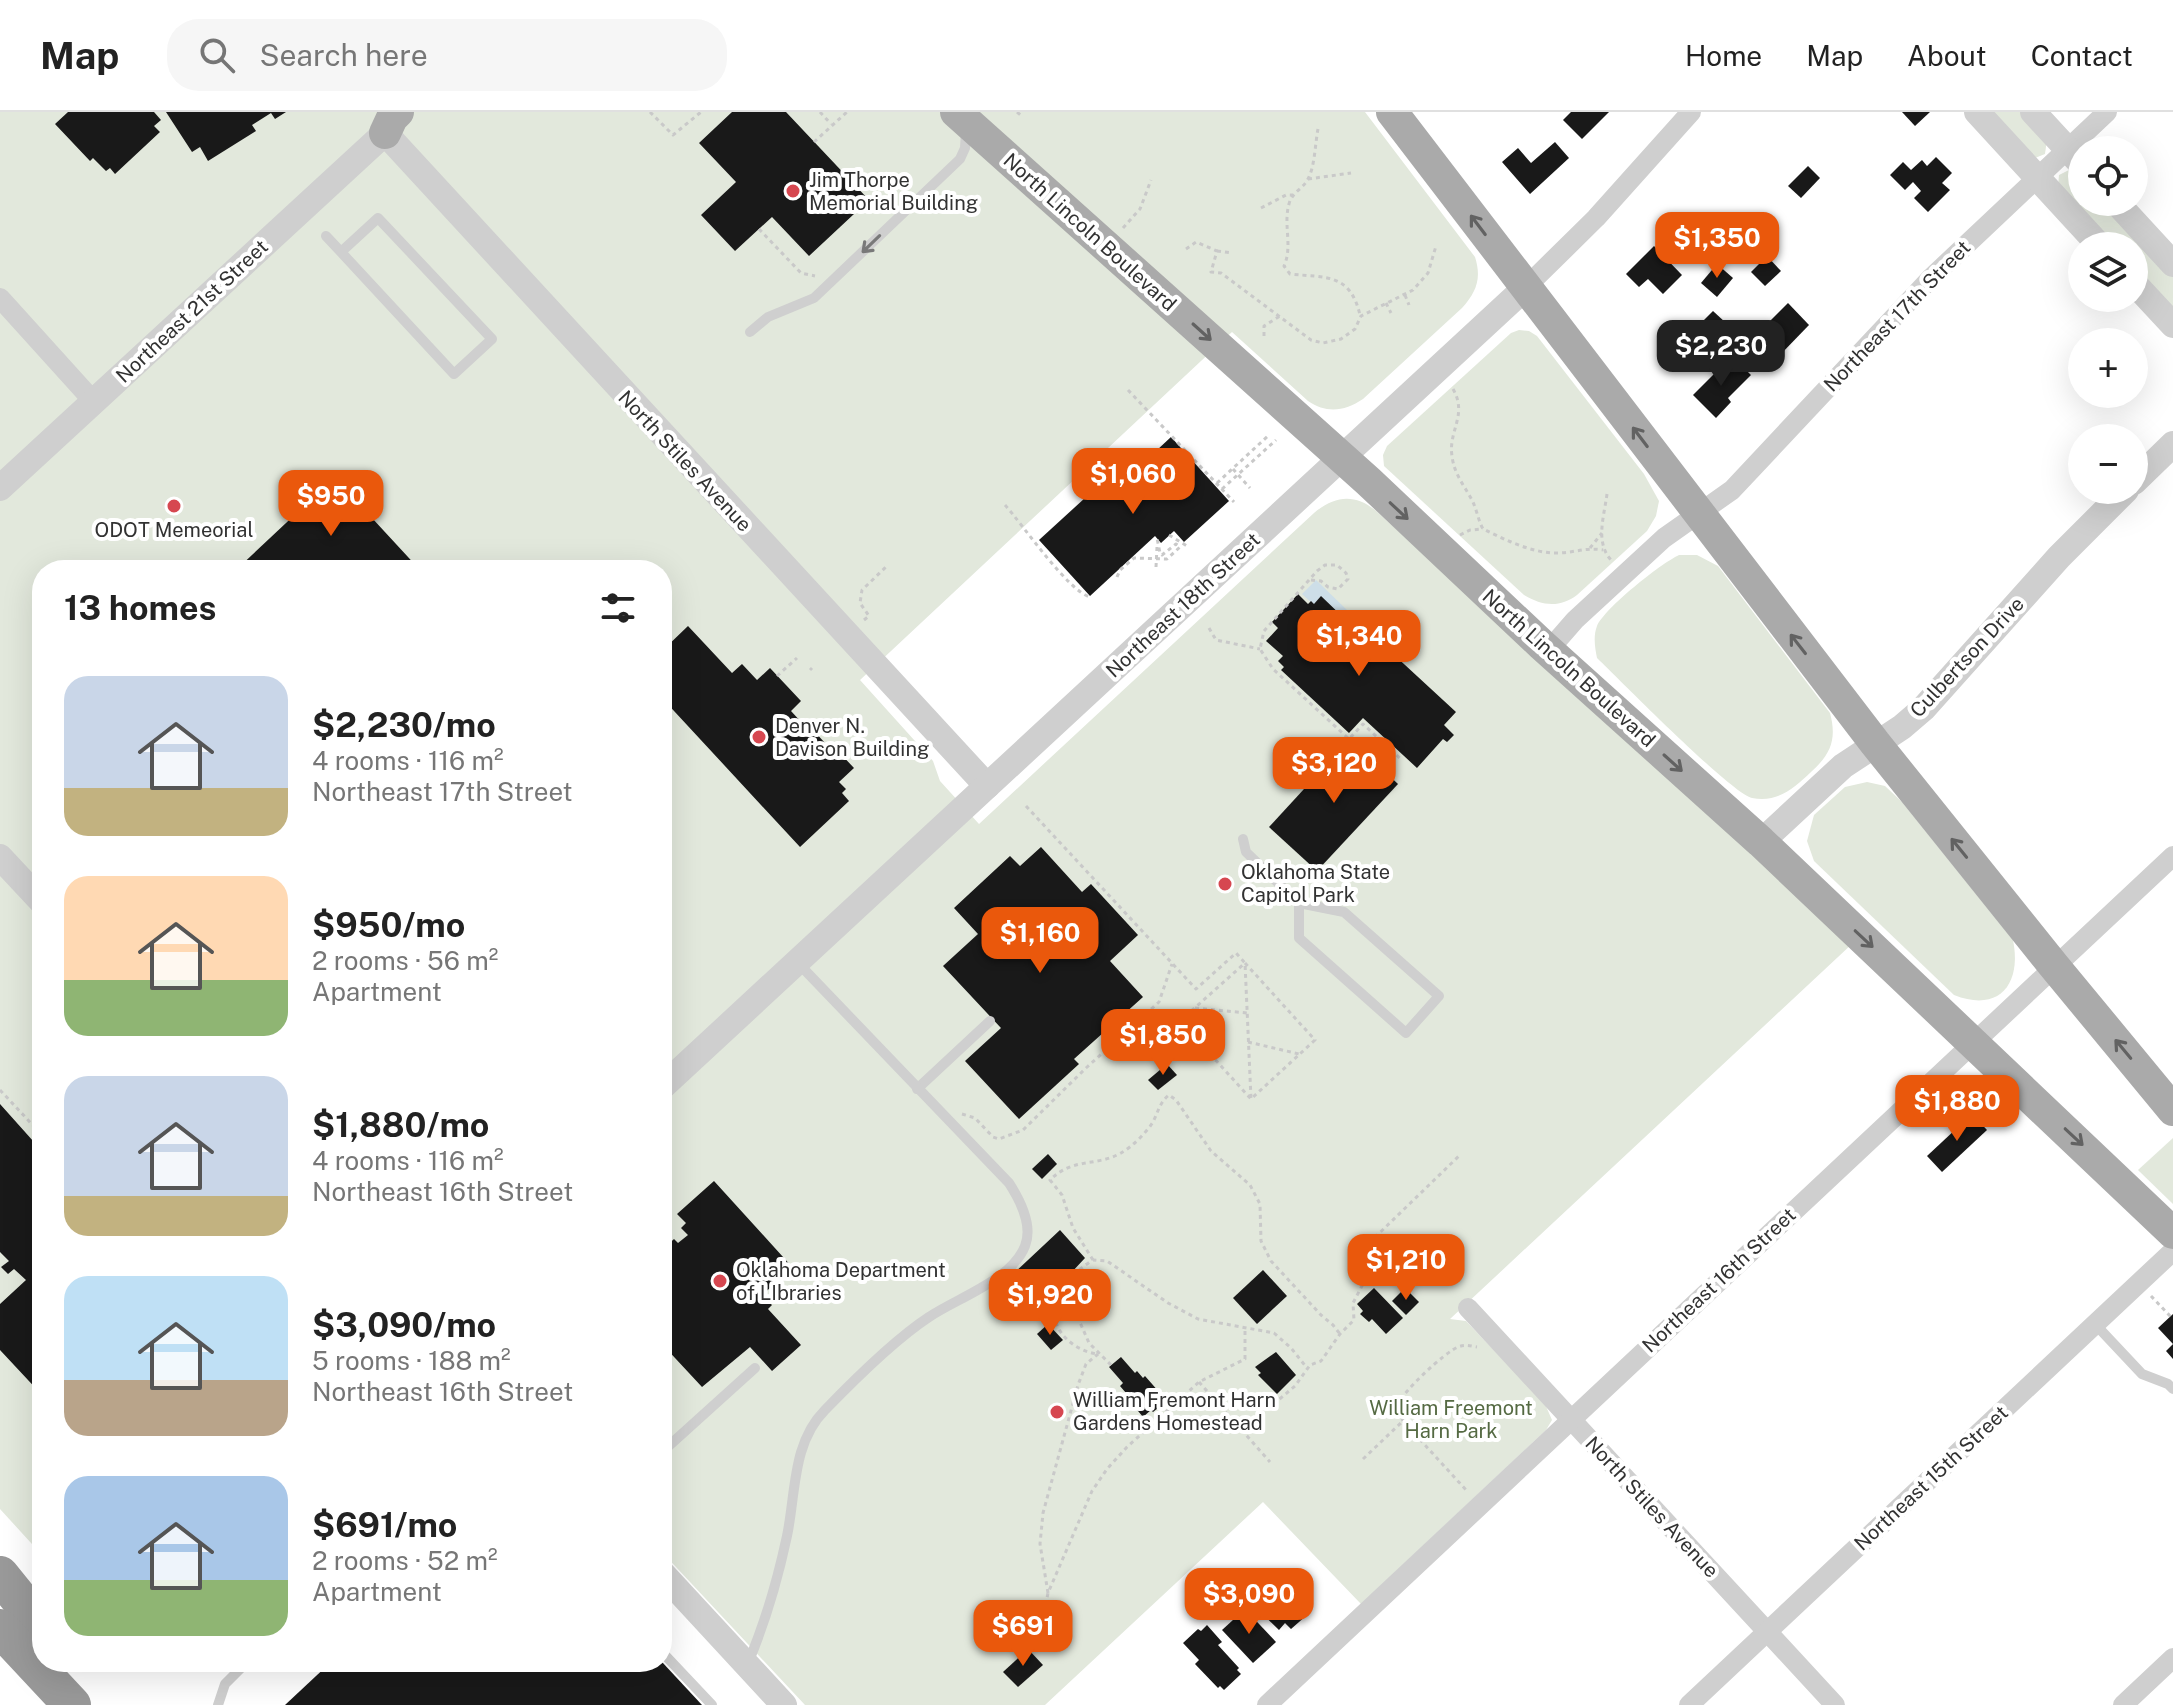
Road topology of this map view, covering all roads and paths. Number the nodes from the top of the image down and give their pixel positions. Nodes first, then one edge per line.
1 (650, 112) edge
2 (701, 112) edge
3 (820, 112) edge
4 (847, 112) edge
5 (1017, 112) edge
6 (1392, 112) edge
7 (1691, 112) edge
8 (1977, 112) edge
9 (2033, 112) edge
10 (2107, 112) edge
11 (961, 117) edge
12 (1023, 117) dead end
13 (391, 122) edge
14 (833, 125) junction
15 (1318, 129) dead end
16 (2090, 136) edge
17 (814, 142) dead end
18 (2068, 150) edge
19 (2068, 161) edge
20 (1351, 173) dead end
21 (2037, 178) junction
22 (1308, 179) junction
23 (1151, 180) dead end
24 (1293, 195) junction
25 (1261, 208) dead end
26 (2129, 216) edge
27 (1123, 228) dead end
28 (759, 229) dead end
29 (2087, 232) edge
30 (326, 236) dead end
31 (1436, 246) dead end
32 (1186, 249) dead end
33 (1217, 251) junction
34 (341, 252) junction
35 (1232, 253) dead end
36 (2173, 264) edge
37 (1277, 265) dead end
38 (1284, 266) junction
39 (835, 279) junction
40 (1526, 287) junction
41 (1405, 295) junction
42 (0, 298) edge
43 (2148, 298) edge
44 (1386, 303) junction
45 (1409, 305) dead end
46 (1391, 313) dead end
47 (1280, 316) junction
48 (1361, 316) junction
49 (2173, 325) edge
50 (750, 332) dead end
51 (1264, 336) dead end
52 (1453, 389) dead end
53 (1128, 390) dead end
54 (94, 402) junction
55 (1269, 435) dead end
56 (1276, 440) dead end
57 (2173, 444) edge
58 (1342, 458) junction
59 (2148, 468) edge
60 (1233, 469) junction
61 (1238, 475) junction
62 (1219, 487) junction
63 (0, 488) edge
64 (1250, 488) dead end
65 (1607, 494) dead end
66 (1234, 502) dead end
67 (2112, 504) edge
68 (1005, 505) dead end
69 (1698, 514) junction
70 (1477, 518) junction
71 (1470, 530) dead end
72 (1602, 533) junction
73 (1169, 535) dead end
74 (1187, 546) dead end
75 (1590, 548) junction
76 (1603, 550) junction
77 (1156, 560) junction
78 (888, 565) dead end
79 (1156, 567) dead end
80 (1625, 574) junction
81 (1117, 577) dead end
82 (1311, 580) junction
83 (1090, 597) dead end
84 (864, 620) dead end
85 (1209, 628) dead end
86 (1260, 649) junction
87 (1548, 651) junction
88 (797, 658) dead end
89 (777, 676) dead end
90 (1875, 743) junction
91 (1402, 760) dead end
92 (987, 786) junction
93 (1026, 806) dead end
94 (1243, 839) dead end
95 (1761, 842) junction
96 (2173, 856) edge
97 (0, 857) edge
98 (32, 891) edge
99 (1299, 903) junction
100 (797, 962) junction
101 (1245, 963) junction
102 (1172, 964) junction
103 (2054, 966) junction
104 (1195, 1008) junction
105 (1247, 1013) junction
106 (990, 1021) dead end
107 (1248, 1042) junction
108 (1973, 1042) junction
109 (1300, 1054) junction
110 (672, 1078) edge
111 (917, 1089) junction
112 (0, 1090) edge
113 (1251, 1099) junction
114 (2173, 1110) edge
115 (946, 1119) junction
116 (32, 1124) edge
117 (1460, 1155) dead end
118 (2173, 1233) edge
119 (2173, 1251) edge
120 (1093, 1260) junction
121 (1068, 1287) junction
122 (2146, 1290) dead end
123 (1468, 1308) dead end
124 (2173, 1308) edge
125 (2095, 1324) junction
126 (1245, 1328) junction
127 (1340, 1334) junction
128 (1484, 1351) dead end
129 (1098, 1354) junction
130 (1111, 1365) dead end
131 (755, 1368) dead end
132 (1307, 1368) junction
133 (1199, 1382) junction
134 (2173, 1389) edge
135 (1397, 1408) junction
136 (1405, 1408) dead end
137 (1430, 1411) dead end
138 (1440, 1412) dead end
139 (1571, 1419) junction
140 (1403, 1421) junction
141 (1243, 1430) junction
142 (672, 1443) edge
143 (1363, 1459) dead end
144 (1270, 1462) dead end
145 (1467, 1491) dead end
146 (0, 1575) edge
147 (672, 1584) edge
148 (1048, 1593) junction
149 (32, 1615) edge
150 (0, 1628) edge
151 (1767, 1632) junction
152 (1036, 1652) dead end
153 (2173, 1658) edge
154 (32, 1662) edge
155 (672, 1663) edge
156 (747, 1665) junction
157 (41, 1672) edge
158 (74, 1672) edge
159 (237, 1672) edge
160 (72, 1705) edge
161 (98, 1705) edge
162 (218, 1705) edge
163 (712, 1705) edge
164 (784, 1705) edge
165 (1267, 1705) edge
166 (1689, 1705) edge
167 (1835, 1705) edge
168 (2123, 1705) edge

1 - 2 path
3 - 14 path
4 - 14 path
5 - 12 path
40 -> 6 main road
7 - 40 street, Northeast 18th Street
8 - 21 street
9 - 18 street
10 - 16 street, Northeast 17th Street
11 -> 39 lane
11 -> 58 main road, North Lincoln Boulevard
13 - 54 street, Northeast 21st Street
13 - 92 street, North Stiles Avenue
14 - 17 path
15 - 22 path
19 - 21 street, Northeast 17th Street
20 - 22 path
21 - 29 street
21 - 69 street, Northeast 17th Street
22 - 24 path
23 - 27 path
24 - 25 path
24 - 38 path
26 - 36 street
28 - 39 path
30 - 34 lane
31 - 41 path
32 - 33 path
33 - 35 path
33 - 47 path
34 - 34 lane
37 - 38 path
38 - 48 path
39 - 50 lane
40 - 58 street, Northeast 18th Street
69 -> 40 main road
41 - 44 path
41 - 45 path
42 - 54 street
43 - 49 street
44 - 46 path
44 - 48 path
47 - 48 path
47 - 51 path
52 - 70 path
53 - 62 path
54 - 63 street, Northeast 21st Street
55 - 60 path
56 - 61 path
57 - 59 street
58 -> 87 main road, North Lincoln Boulevard
58 - 92 street, Northeast 18th Street
60 - 61 path
60 - 62 path
61 - 62 path
61 - 64 path
62 - 66 path
65 - 72 path
67 - 90 street, Culbertson Drive
68 - 83 path
69 - 80 street, Northeast 17th Street
90 -> 69 main road
70 - 71 path
70 - 75 path
72 - 75 path
72 - 76 path
73 - 74 path
75 - 76 path
76 - 80 path
77 - 77 path
77 - 79 path
77 - 81 path
78 - 84 path
80 - 87 street, Northeast 17th Street
82 - 82 path
82 - 86 path
85 - 86 path
86 - 91 path
87 -> 95 main road, North Lincoln Boulevard
88 - 89 path
90 - 95 street, Culbertson Drive
103 -> 90 main road
92 - 100 street, Northeast 18th Street
93 - 102 path
94 - 99 lane
95 -> 108 main road, North Lincoln Boulevard
96 - 103 street, Northeast 16th Street
97 - 98 street
99 - 99 lane
100 - 110 street, Northeast 18th Street
100 - 111 lane
101 - 102 path
101 - 104 path
101 - 105 path
101 - 109 path
102 - 115 path
103 - 108 street, Northeast 16th Street
114 -> 103 main road
104 - 105 path
104 - 113 path
105 - 107 path
106 - 111 lane
107 - 109 path
107 - 113 path
108 -> 118 main road, North Lincoln Boulevard
108 - 139 street, Northeast 16th Street
109 - 113 path
111 - 115 lane
112 - 116 path
115 - 156 lane
117 - 127 path
119 - 125 street, Northeast 15th Street
120 - 121 path
120 - 126 path
120 - 127 path
121 - 129 path
121 - 129 path
122 - 124 path
123 - 139 street, North Stiles Avenue
125 - 134 lane
125 - 151 street, Northeast 15th Street
126 - 132 path
126 - 133 path
127 - 132 path
128 - 135 path
129 - 130 path
129 - 148 path
131 - 142 lane
132 - 141 path
133 - 141 path
133 - 148 path
135 - 136 path
135 - 140 path
137 - 138 path
139 - 151 street, North Stiles Avenue
139 - 165 street, Northeast 16th Street
140 - 143 path
140 - 145 path
141 - 144 path
146 - 149 highway
147 - 156 street
148 - 152 path
150 - 154 highway
151 - 166 street, Northeast 15th Street
151 - 167 street, North Stiles Avenue
153 - 168 street
155 - 163 lane
156 - 164 street
157 - 160 highway
158 - 161 highway
159 - 162 lane

